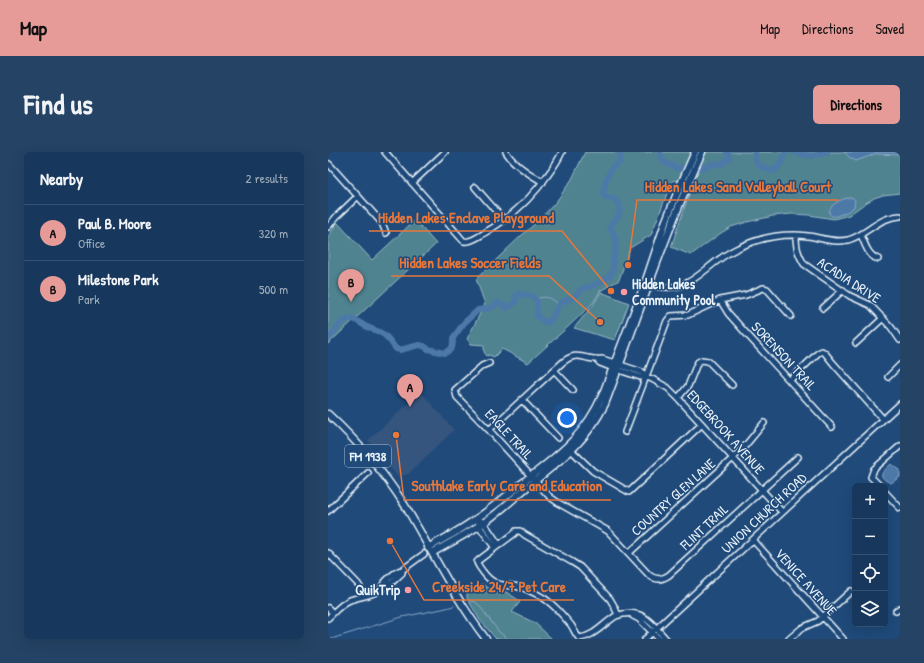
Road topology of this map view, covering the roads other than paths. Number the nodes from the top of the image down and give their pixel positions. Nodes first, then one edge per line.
1 (385, 152) edge
2 (445, 152) edge
3 (506, 152) edge
4 (562, 152) edge
5 (695, 152) edge
6 (702, 152) edge
7 (329, 164) dead end
8 (543, 182) junction
9 (412, 183) junction
10 (475, 187) dead end
11 (358, 196) junction
12 (900, 216) edge
13 (504, 220) junction
14 (328, 227) edge
15 (386, 232) dead end
16 (861, 234) junction
17 (796, 235) junction
18 (878, 259) dead end
19 (647, 284) junction
20 (843, 290) junction
21 (720, 300) junction
22 (823, 308) dead end
23 (791, 316) dead end
24 (883, 318) junction
25 (900, 340) edge
26 (856, 343) dead end
27 (489, 363) dead end
28 (900, 365) edge
29 (616, 366) junction
30 (554, 370) junction
31 (646, 377) junction
32 (888, 377) dead end
33 (790, 380) junction
34 (732, 385) dead end
35 (574, 390) dead end
36 (678, 398) junction
37 (522, 400) junction
38 (900, 404) edge
39 (328, 414) edge
40 (883, 419) junction
41 (764, 423) dead end
42 (702, 424) junction
43 (832, 426) dead end
44 (489, 430) junction
45 (625, 432) dead end
46 (558, 438) dead end
47 (900, 446) edge
48 (570, 449) junction
49 (798, 457) dead end
50 (733, 458) junction
51 (368, 473) dead end
52 (533, 478) junction
53 (877, 483) edge
54 (762, 490) junction
55 (888, 495) edge
56 (900, 508) edge
57 (328, 511) edge
58 (782, 512) junction
59 (478, 518) junction
60 (481, 524) junction
61 (752, 540) junction
62 (497, 547) junction
63 (430, 551) junction
64 (328, 553) edge
65 (629, 553) junction
66 (660, 579) joint
67 (851, 591) dead end
68 (364, 596) junction
69 (328, 608) edge
70 (333, 613) junction
71 (620, 615) junction
72 (822, 617) junction
73 (328, 618) edge
74 (654, 630) junction
75 (486, 639) edge
76 (645, 639) edge
77 (659, 639) edge
78 (666, 639) edge
79 (789, 639) edge
80 (843, 639) edge

1 - 9 street
2 - 9 street
3 - 8 street
4 - 8 street
5 - 19 main road
6 - 19 main road
7 - 11 street
8 - 13 street
9 - 13 street
10 - 13 street
11 - 14 street
11 - 15 street
12 - 16 street
16 - 17 street
16 - 18 street
17 - 19 street
17 - 20 street, ACADIA DRIVE
19 - 29 main road
20 - 22 street
20 - 24 street, ACADIA DRIVE
21 - 23 street
21 - 31 street
21 - 33 street, SORENSON TRAIL
24 - 25 street, ACADIA DRIVE
24 - 26 street
27 - 44 street, EAGLE TRAIL
28 - 32 street
29 - 30 street, EDGEBROOK AVENUE
29 - 31 street, EDGEBROOK AVENUE
29 - 48 main road
30 - 35 street
30 - 37 street, EDGEBROOK AVENUE
31 - 36 street, EDGEBROOK AVENUE
31 - 45 street
33 - 40 street
33 - 43 street, SORENSON TRAIL
34 - 36 street
36 - 42 street, EDGEBROOK AVENUE
37 - 44 street, EDGEBROOK AVENUE
37 - 46 street
38 - 40 street, UNION CHURCH ROAD
39 - 63 main road, FM 1938
40 - 58 street, UNION CHURCH ROAD
41 - 50 street, COUNTRY GLEN LANE
42 - 48 street
42 - 50 street, EDGEBROOK AVENUE
44 - 52 street, EAGLE TRAIL
47 - 53 street
48 - 52 main road
49 - 54 street, FLINT TRAIL
50 - 54 street, EDGEBROOK AVENUE
50 - 65 street, COUNTRY GLEN LANE
51 - 57 street
52 - 59 main road
52 - 60 main road
52 - 65 street, EAGLE TRAIL
54 - 58 street, EDGEBROOK AVENUE
54 - 66 street, FLINT TRAIL
55 - 56 street
58 - 61 street, UNION CHURCH ROAD
59 - 60 street
59 - 63 main road
60 - 62 street
60 - 63 main road
61 - 72 street, VENICE AVENUE
61 - 74 street, UNION CHURCH ROAD
62 - 71 street
62 - 71 street
63 - 68 street
63 - 75 main road, FM 1938
64 - 68 street
65 - 66 street, EAGLE TRAIL
67 - 72 street
68 - 70 street
69 - 70 street
70 - 73 street
71 - 74 street
72 - 79 street
72 - 80 street, VENICE AVENUE
74 - 76 street, UNION CHURCH ROAD
74 - 77 street
74 - 78 street

